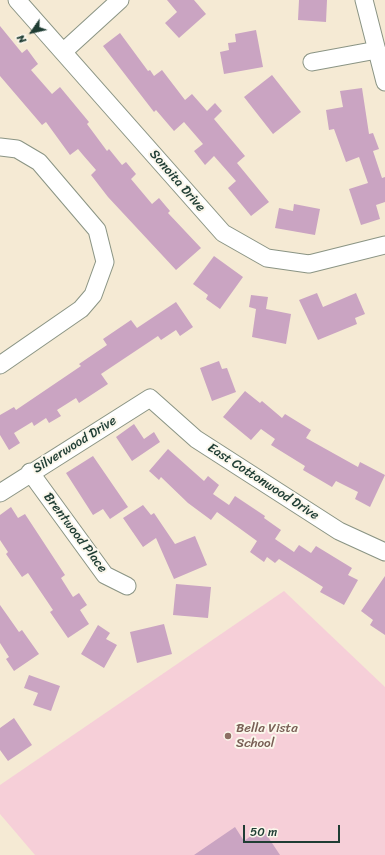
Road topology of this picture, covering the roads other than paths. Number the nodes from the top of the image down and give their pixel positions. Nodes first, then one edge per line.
1 (17, 0) edge
2 (120, 0) edge
3 (364, 0) edge
4 (377, 50) junction
5 (64, 52) junction
6 (312, 62) dead end
7 (385, 82) edge
8 (0, 147) edge
9 (385, 245) edge
10 (0, 364) edge
11 (150, 398) joint
12 (30, 472) junction
13 (0, 493) edge
14 (385, 552) edge
15 (127, 586) dead end

1 - 5 street, Sonoita Drive
2 - 5 street
3 - 4 street
4 - 6 street
4 - 7 street
5 - 9 street, Sonoita Drive
8 - 10 street
11 - 12 street, Silverwood Drive
11 - 14 street, East Cottonwood Drive
12 - 13 street, Silverwood Drive
12 - 15 street, Brentwood Place

